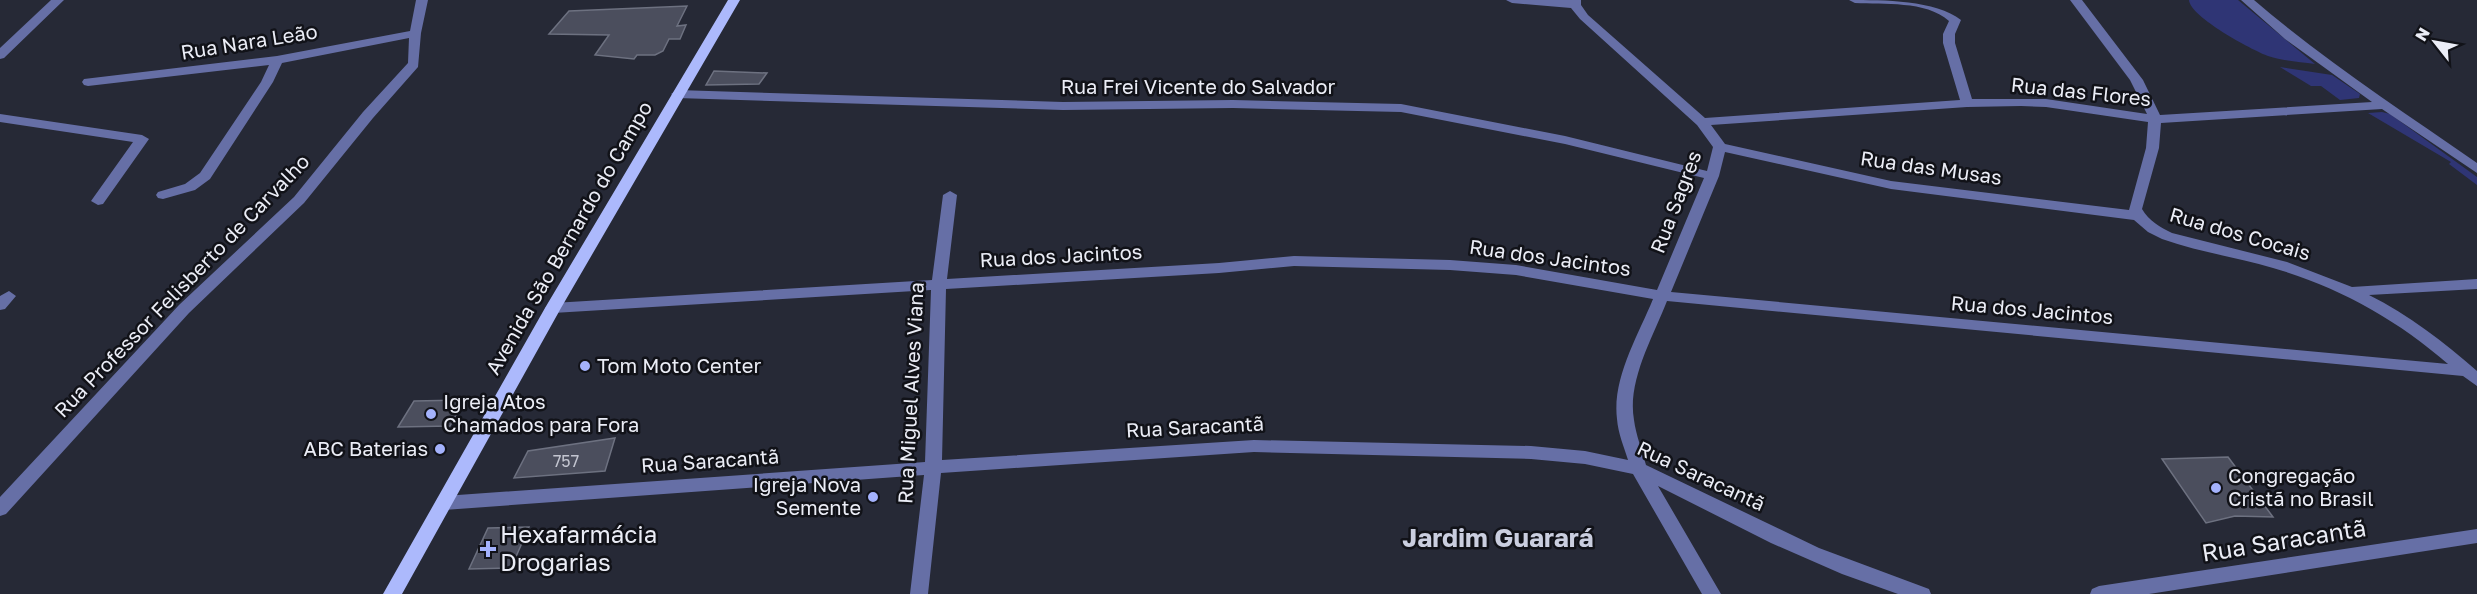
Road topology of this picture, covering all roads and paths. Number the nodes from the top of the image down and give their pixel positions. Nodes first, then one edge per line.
1 (56, 0) edge
2 (422, 0) edge
3 (734, 0) edge
4 (1512, 0) edge
5 (1856, 0) edge
6 (2076, 0) edge
7 (2247, 0) edge
8 (1575, 3) edge
9 (415, 33) junction
10 (0, 55) edge
11 (277, 60) junction
12 (88, 82) dead end
13 (677, 94) junction
14 (1967, 103) junction
15 (2385, 105) junction
16 (0, 118) edge
17 (2154, 119) junction
18 (1702, 122) junction
19 (1720, 147) junction
20 (2477, 169) edge
21 (1712, 176) junction
22 (163, 195) dead end
23 (950, 195) dead end
24 (98, 201) dead end
25 (2138, 216) junction
26 (939, 284) junction
27 (2477, 284) edge
28 (2351, 291) junction
29 (1663, 296) junction
30 (553, 308) junction
31 (2472, 376) edge
32 (933, 468) junction
33 (1639, 469) junction
34 (444, 503) junction
35 (0, 509) edge
36 (2477, 536) edge
37 (392, 594) edge
38 (919, 594) edge
39 (1712, 594) edge
40 (1922, 594) edge
41 (2099, 594) edge

1 - 10 street
2 - 9 street
3 - 13 main road, Avenida São Bernardo do Campo
4 - 8 street
5 - 14 street
6 - 17 street
7 - 15 street
8 - 18 street, Rua Sagres
9 - 11 street, Rua Nara Leão
9 - 35 street, Rua Professor Felisberto de Carvalho
11 - 12 street, Rua Nara Leão
11 - 22 street
13 - 21 street, Rua Frei Vicente do Salvador
13 - 30 main road, Avenida São Bernardo do Campo
14 - 17 street, Rua das Flores
14 - 18 street, Rua das Flores
15 - 17 street, Rua das Flores
15 - 20 street
16 - 24 street
17 - 25 street
18 - 19 street, Rua Sagres
19 - 21 street, Rua Sagres
19 - 25 street, Rua das Musas
21 - 29 street, Rua Sagres
23 - 26 street, Rua Miguel Alves Viana
25 - 28 street, Rua dos Cocais
26 - 29 street, Rua dos Jacintos
26 - 30 street, Rua dos Jacintos
26 - 32 street, Rua Miguel Alves Viana
27 - 28 street
28 - 31 street, Rua dos Cocais
29 - 31 street, Rua dos Jacintos
29 - 33 street, Rua Sagres
30 - 34 main road, Avenida São Bernardo do Campo
32 - 33 street, Rua Saracantã
32 - 34 street, Rua Saracantã
32 - 38 street, Rua Miguel Alves Viana
33 - 39 street, Rua Sagres
33 - 40 street, Rua Saracantã
34 - 37 main road, Avenida São Bernardo do Campo
36 - 41 street, Rua Saracantã

